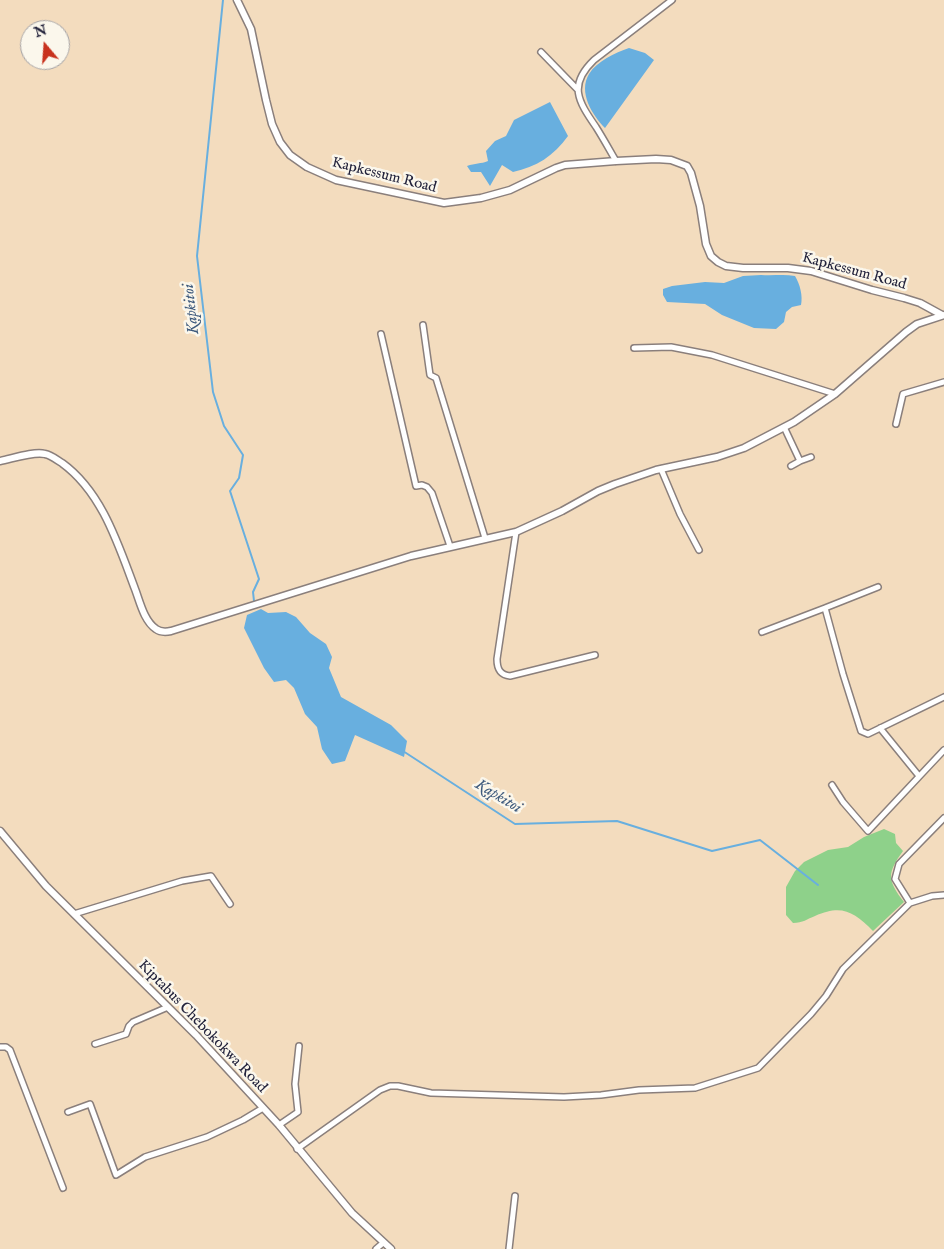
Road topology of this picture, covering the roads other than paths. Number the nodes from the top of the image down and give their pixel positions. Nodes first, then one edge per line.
1 (237, 0) edge
2 (672, 0) edge
3 (540, 52) dead end
4 (578, 90) junction
5 (616, 161) junction
6 (943, 315) edge
7 (423, 325) dead end
8 (381, 334) dead end
9 (634, 348) dead end
10 (944, 382) edge
11 (835, 394) junction
12 (896, 424) dead end
13 (784, 427) junction
14 (812, 457) dead end
15 (0, 461) edge
16 (800, 461) junction
17 (790, 466) dead end
18 (661, 469) junction
19 (516, 532) junction
20 (485, 538) junction
21 (450, 546) junction
22 (699, 550) dead end
23 (878, 587) dead end
24 (826, 608) junction
25 (762, 632) dead end
26 (594, 655) dead end
27 (944, 697) edge
28 (880, 728) junction
29 (944, 750) edge
30 (919, 776) junction
31 (832, 785) dead end
32 (944, 818) edge
33 (0, 831) edge
34 (944, 895) edge
35 (910, 903) junction
36 (230, 904) dead end
37 (74, 914) junction
38 (168, 1007) junction
39 (95, 1044) dead end
40 (299, 1046) dead end
41 (0, 1047) edge
42 (264, 1108) junction
43 (68, 1112) dead end
44 (280, 1126) junction
45 (297, 1149) junction
46 (63, 1188) dead end
47 (515, 1196) dead end
48 (383, 1243) junction
49 (376, 1249) edge
50 (391, 1249) edge
51 (509, 1249) edge

1 - 5 street, Kapkessum Road
2 - 4 street
3 - 4 street
4 - 5 street
5 - 6 street, Kapkessum Road
6 - 11 street
7 - 20 street
8 - 21 street
9 - 11 street
10 - 12 street
11 - 13 street
13 - 16 street
13 - 18 street
14 - 16 street
15 - 21 street
16 - 17 street
18 - 19 street
18 - 22 street
19 - 20 street
19 - 26 street
20 - 21 street
23 - 24 street
24 - 25 street
24 - 28 street
27 - 28 street
28 - 30 street
29 - 30 street
30 - 31 street
32 - 35 street
33 - 37 street, Kiptabus Chebokokwa Road
34 - 35 street
35 - 45 street
36 - 37 street
37 - 38 street, Kiptabus Chebokokwa Road
38 - 39 street
38 - 42 street, Kiptabus Chebokokwa Road
40 - 44 street
41 - 46 street
42 - 43 street
42 - 44 street, Kiptabus Chebokokwa Road
44 - 45 street, Kiptabus Chebokokwa Road
45 - 48 street, Kiptabus Chebokokwa Road
47 - 51 street
48 - 49 street
48 - 50 street, Kiptabus Chebokokwa Road

